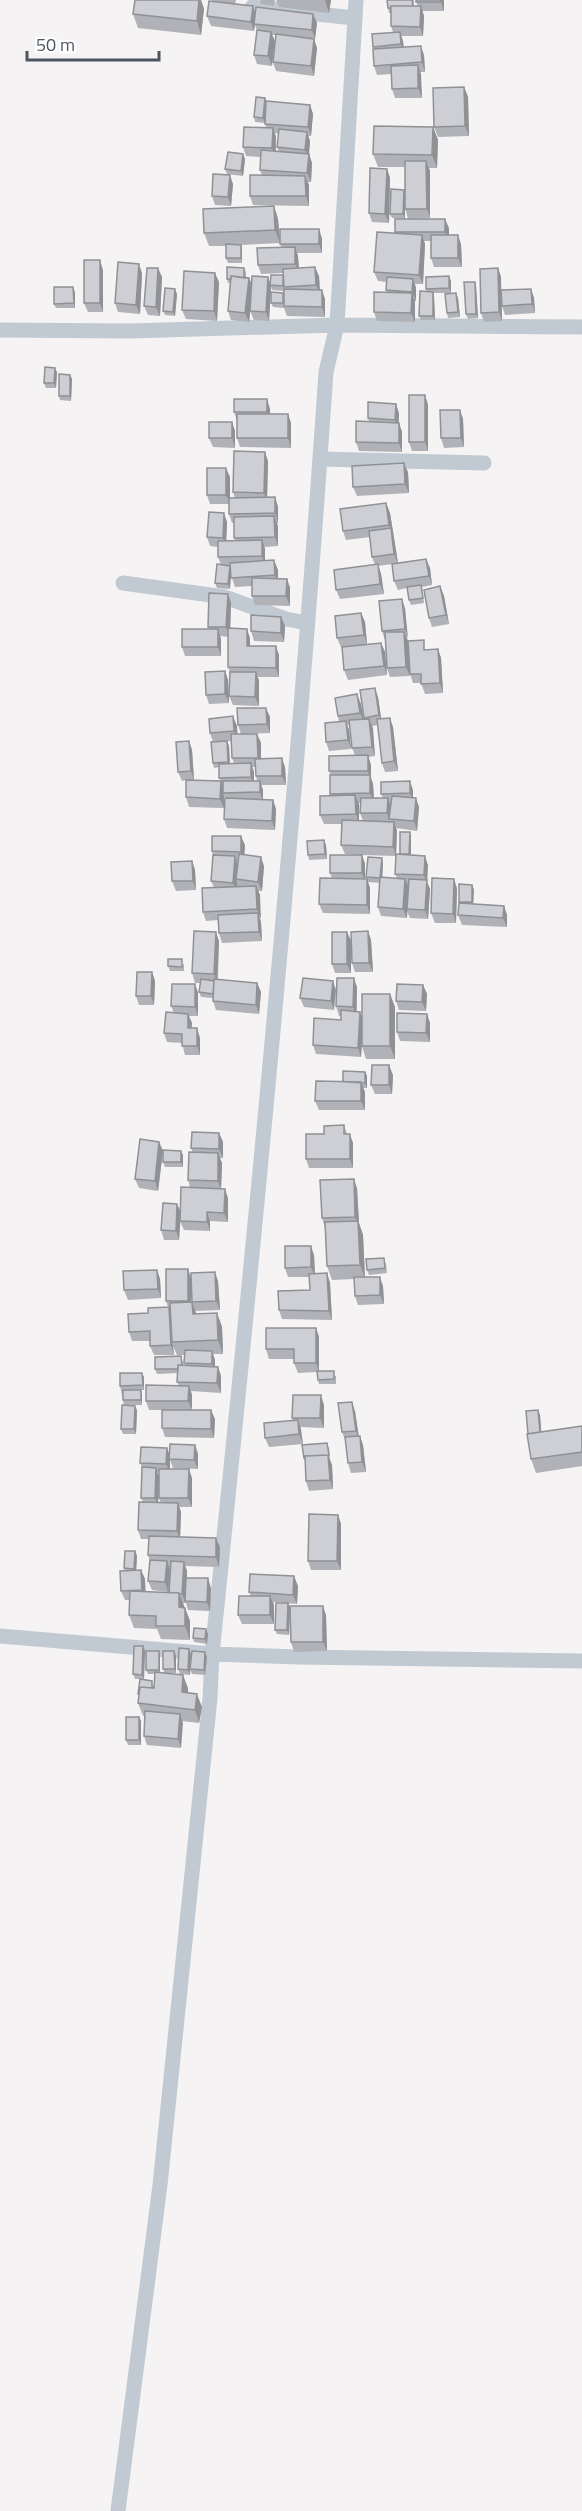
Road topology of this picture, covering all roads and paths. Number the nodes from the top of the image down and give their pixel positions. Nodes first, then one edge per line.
1 (356, 0) edge
2 (252, 7) edge
3 (354, 18) junction
4 (337, 325) junction
5 (582, 327) edge
6 (0, 330) edge
7 (320, 459) junction
8 (484, 463) dead end
9 (123, 583) dead end
10 (307, 623) junction
11 (0, 1636) edge
12 (212, 1654) junction
13 (582, 1661) edge
14 (118, 2511) edge

1 - 3 street
2 - 3 street
3 - 4 street
4 - 5 street
4 - 6 street
4 - 7 street
7 - 8 street
7 - 10 street
9 - 10 street
10 - 12 street
11 - 12 street
12 - 13 street
12 - 14 street

